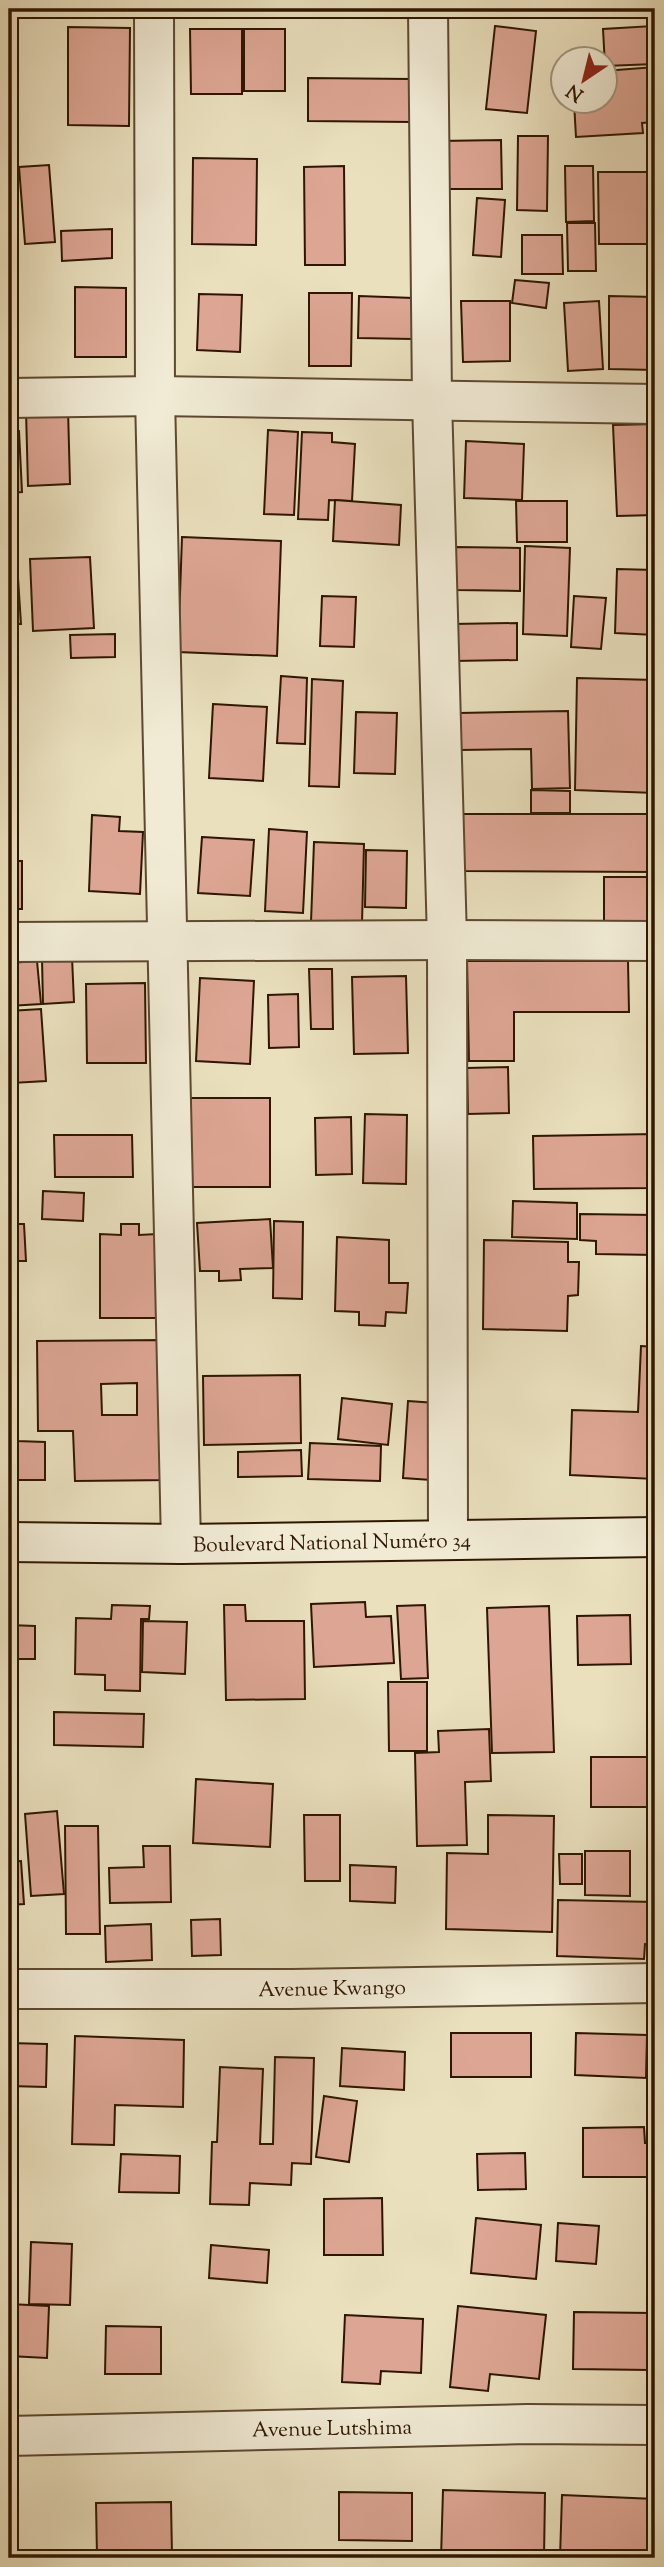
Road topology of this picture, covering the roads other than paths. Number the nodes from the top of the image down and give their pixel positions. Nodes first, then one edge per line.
1 (154, 9) edge
2 (428, 9) edge
3 (155, 396) junction
4 (9, 398) edge
5 (432, 399) junction
6 (655, 404) edge
7 (168, 940) junction
8 (447, 940) junction
9 (655, 941) edge
10 (9, 942) edge
11 (655, 1537) edge
12 (448, 1540) junction
13 (9, 1542) edge
14 (181, 1544) junction
15 (655, 1983) edge
16 (9, 1989) edge
17 (655, 2424) edge
18 (9, 2436) edge

1 - 3 street
2 - 5 street
3 - 4 street
3 - 5 street
3 - 7 street
5 - 6 street
5 - 8 street
7 - 8 street
7 - 10 street
7 - 14 street
8 - 9 street
8 - 12 street
11 - 12 street, Boulevard National Numéro 34
12 - 14 street, Boulevard National Numéro 34
13 - 14 street, Boulevard National Numéro 34
15 - 16 street, Avenue Kwango
17 - 18 street, Avenue Lutshima

